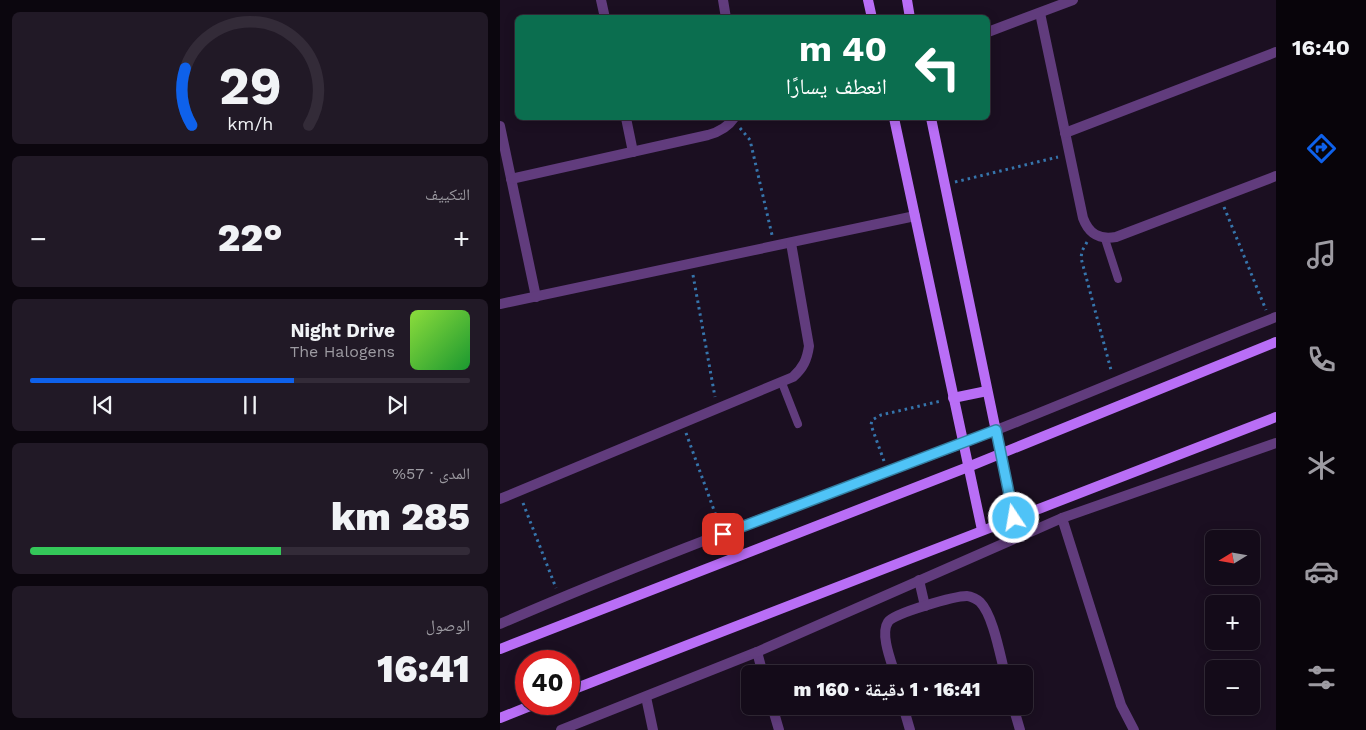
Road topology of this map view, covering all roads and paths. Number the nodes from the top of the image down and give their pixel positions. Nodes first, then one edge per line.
1 (601, 0) edge
2 (723, 0) edge
3 (868, 0) edge
4 (907, 0) edge
5 (1073, 0) edge
6 (1040, 13) junction
7 (604, 15) edge
8 (726, 15) edge
9 (871, 15) edge
10 (910, 15) edge
11 (990, 31) edge
12 (1276, 52) edge
13 (626, 120) edge
14 (733, 120) edge
15 (894, 120) edge
16 (931, 120) edge
17 (500, 126) edge
18 (1065, 133) junction
19 (633, 152) junction
20 (1070, 154) junction
21 (1276, 176) edge
22 (511, 179) junction
23 (945, 185) junction
24 (1220, 198) junction
25 (915, 216) junction
26 (1100, 237) junction
27 (791, 242) junction
28 (774, 246) junction
29 (691, 264) junction
30 (1118, 279) dead end
31 (536, 297) junction
32 (500, 304) edge
33 (1273, 318) edge
34 (1276, 342) edge
35 (1114, 382) junction
36 (782, 383) junction
37 (988, 391) junction
38 (954, 398) junction
39 (717, 410) junction
40 (1276, 417) edge
41 (683, 424) junction
42 (798, 424) dead end
43 (996, 430) junction
44 (963, 443) junction
45 (1276, 443) edge
46 (1000, 454) junction
47 (968, 467) junction
48 (888, 471) junction
49 (518, 491) junction
50 (500, 499) edge
51 (1014, 518) junction
52 (1062, 518) junction
53 (982, 530) junction
54 (723, 534) junction
55 (919, 580) junction
56 (560, 598) junction
57 (924, 606) junction
58 (500, 624) edge
59 (500, 649) edge
60 (757, 652) junction
61 (761, 665) edge
62 (893, 665) edge
63 (1003, 665) edge
64 (580, 687) edge
65 (646, 697) junction
66 (515, 712) edge
67 (775, 715) edge
68 (906, 715) edge
69 (1016, 715) edge
70 (500, 718) edge
71 (561, 730) edge
72 (653, 730) edge
73 (779, 730) edge
74 (910, 730) edge
75 (1020, 730) edge
76 (1134, 730) edge

1 - 7 street
2 - 8 street
3 - 9 street
4 - 10 street
5 - 6 street
6 - 11 street
6 - 18 street
12 - 18 street
13 - 19 street
14 - 19 street
14 - 28 path
15 - 25 street
16 - 23 street
17 - 22 street
18 - 20 street
19 - 22 street
20 - 23 path
20 - 26 street
21 - 24 street
22 - 31 street
23 - 37 street
24 - 26 street
24 - 33 path
25 - 27 street
25 - 38 street
26 - 30 lane
26 - 35 path
27 - 28 street
27 - 36 street
28 - 29 street
29 - 31 street
29 - 39 path
31 - 32 street
33 - 35 street
34 - 46 street
35 - 43 street
36 - 39 street
36 - 42 lane
37 - 38 street
37 - 43 street
38 - 44 street
38 - 48 path
39 - 41 street
40 - 51 street
41 - 49 street
41 - 54 path
43 - 44 street
43 - 46 street
44 - 47 street
44 - 48 street
45 - 52 street
46 - 47 street
46 - 51 street
47 - 53 street
47 - 59 street
48 - 54 street
49 - 50 street
49 - 56 path
51 - 53 street
52 - 55 street
52 - 76 street
53 - 64 street
54 - 56 street
55 - 57 street
55 - 60 street
56 - 58 street
57 - 62 street
57 - 63 street
60 - 61 street
60 - 65 street
65 - 71 street
65 - 72 street
66 - 70 street
67 - 73 street
68 - 74 street
69 - 75 street

